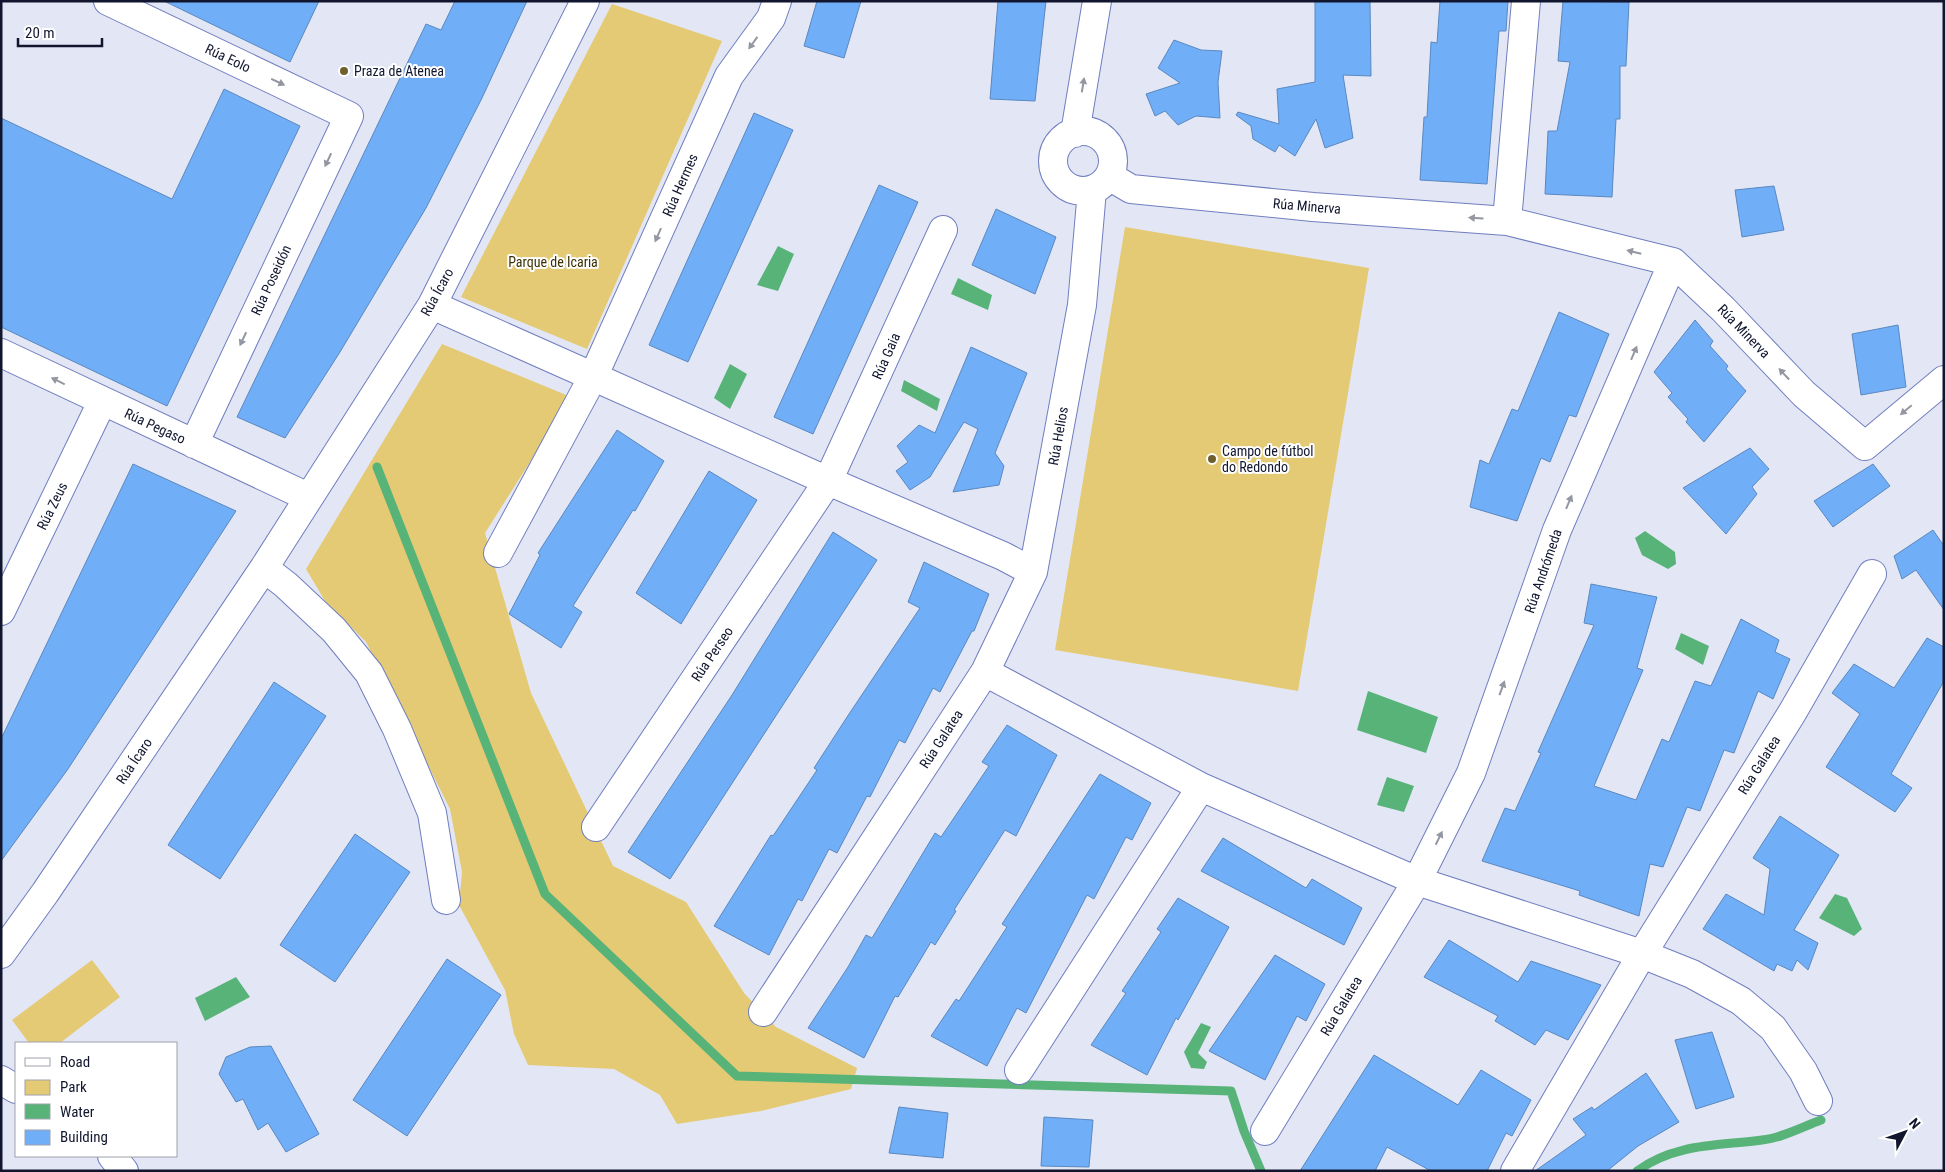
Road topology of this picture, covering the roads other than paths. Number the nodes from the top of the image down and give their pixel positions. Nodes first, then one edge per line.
1 (108, 1) edge
2 (585, 1) edge
3 (777, 1) edge
4 (1097, 1) edge
5 (1526, 1) edge
6 (349, 116) joint
7 (1075, 133) junction
8 (1101, 183) junction
9 (1507, 221) junction
10 (943, 230) dead end
11 (1673, 262) junction
12 (432, 305) junction
13 (1, 353) edge
14 (594, 375) junction
15 (1944, 380) edge
16 (102, 402) junction
17 (194, 444) junction
18 (828, 481) junction
19 (308, 497) junction
20 (498, 554) dead end
21 (264, 568) junction
22 (1033, 572) junction
23 (1872, 574) dead end
24 (1, 611) edge
25 (985, 672) junction
26 (1201, 787) junction
27 (596, 827) dead end
28 (1417, 881) junction
29 (446, 900) dead end
30 (1, 954) edge
31 (1642, 954) junction
32 (763, 1012) dead end
33 (1019, 1070) dead end
34 (1, 1080) edge
35 (15, 1088) edge
36 (1818, 1101) dead end
37 (1265, 1131) dead end
38 (113, 1157) edge
39 (124, 1171) edge
40 (1516, 1171) edge

1 -> 6 street, Rúa Eolo
2 - 12 street, Rúa Ícaro
3 -> 14 street, Rúa Hermes
7 -> 4 street
5 - 9 street
6 -> 17 street, Rúa Poseidón
7 - 8 street, Rúa Helios
7 - 8 street
9 -> 8 street, Rúa Minerva
8 - 22 street, Rúa Helios
11 -> 9 street, Rúa Minerva
10 - 18 street, Rúa Gaia
15 -> 11 street, Rúa Minerva
28 -> 11 street, Rúa Andrómeda
12 - 14 street
12 - 19 street, Rúa Ícaro
16 -> 13 street, Rúa Pegaso
14 - 18 street
14 - 20 street
16 - 17 street, Rúa Pegaso
16 - 24 street, Rúa Zeus
17 - 19 street, Rúa Pegaso
18 - 22 street
18 - 27 street, Rúa Perseo
19 - 21 street, Rúa Ícaro
21 - 29 street
21 - 30 street, Rúa Ícaro
22 - 25 street, Rúa Helios
23 - 31 street, Rúa Galatea
25 - 26 street
25 - 32 street, Rúa Galatea
26 - 28 street
26 - 33 street
28 - 31 street
28 - 37 street, Rúa Galatea
31 - 36 street
31 - 40 street, Rúa Galatea
34 - 35 street
38 - 39 street

